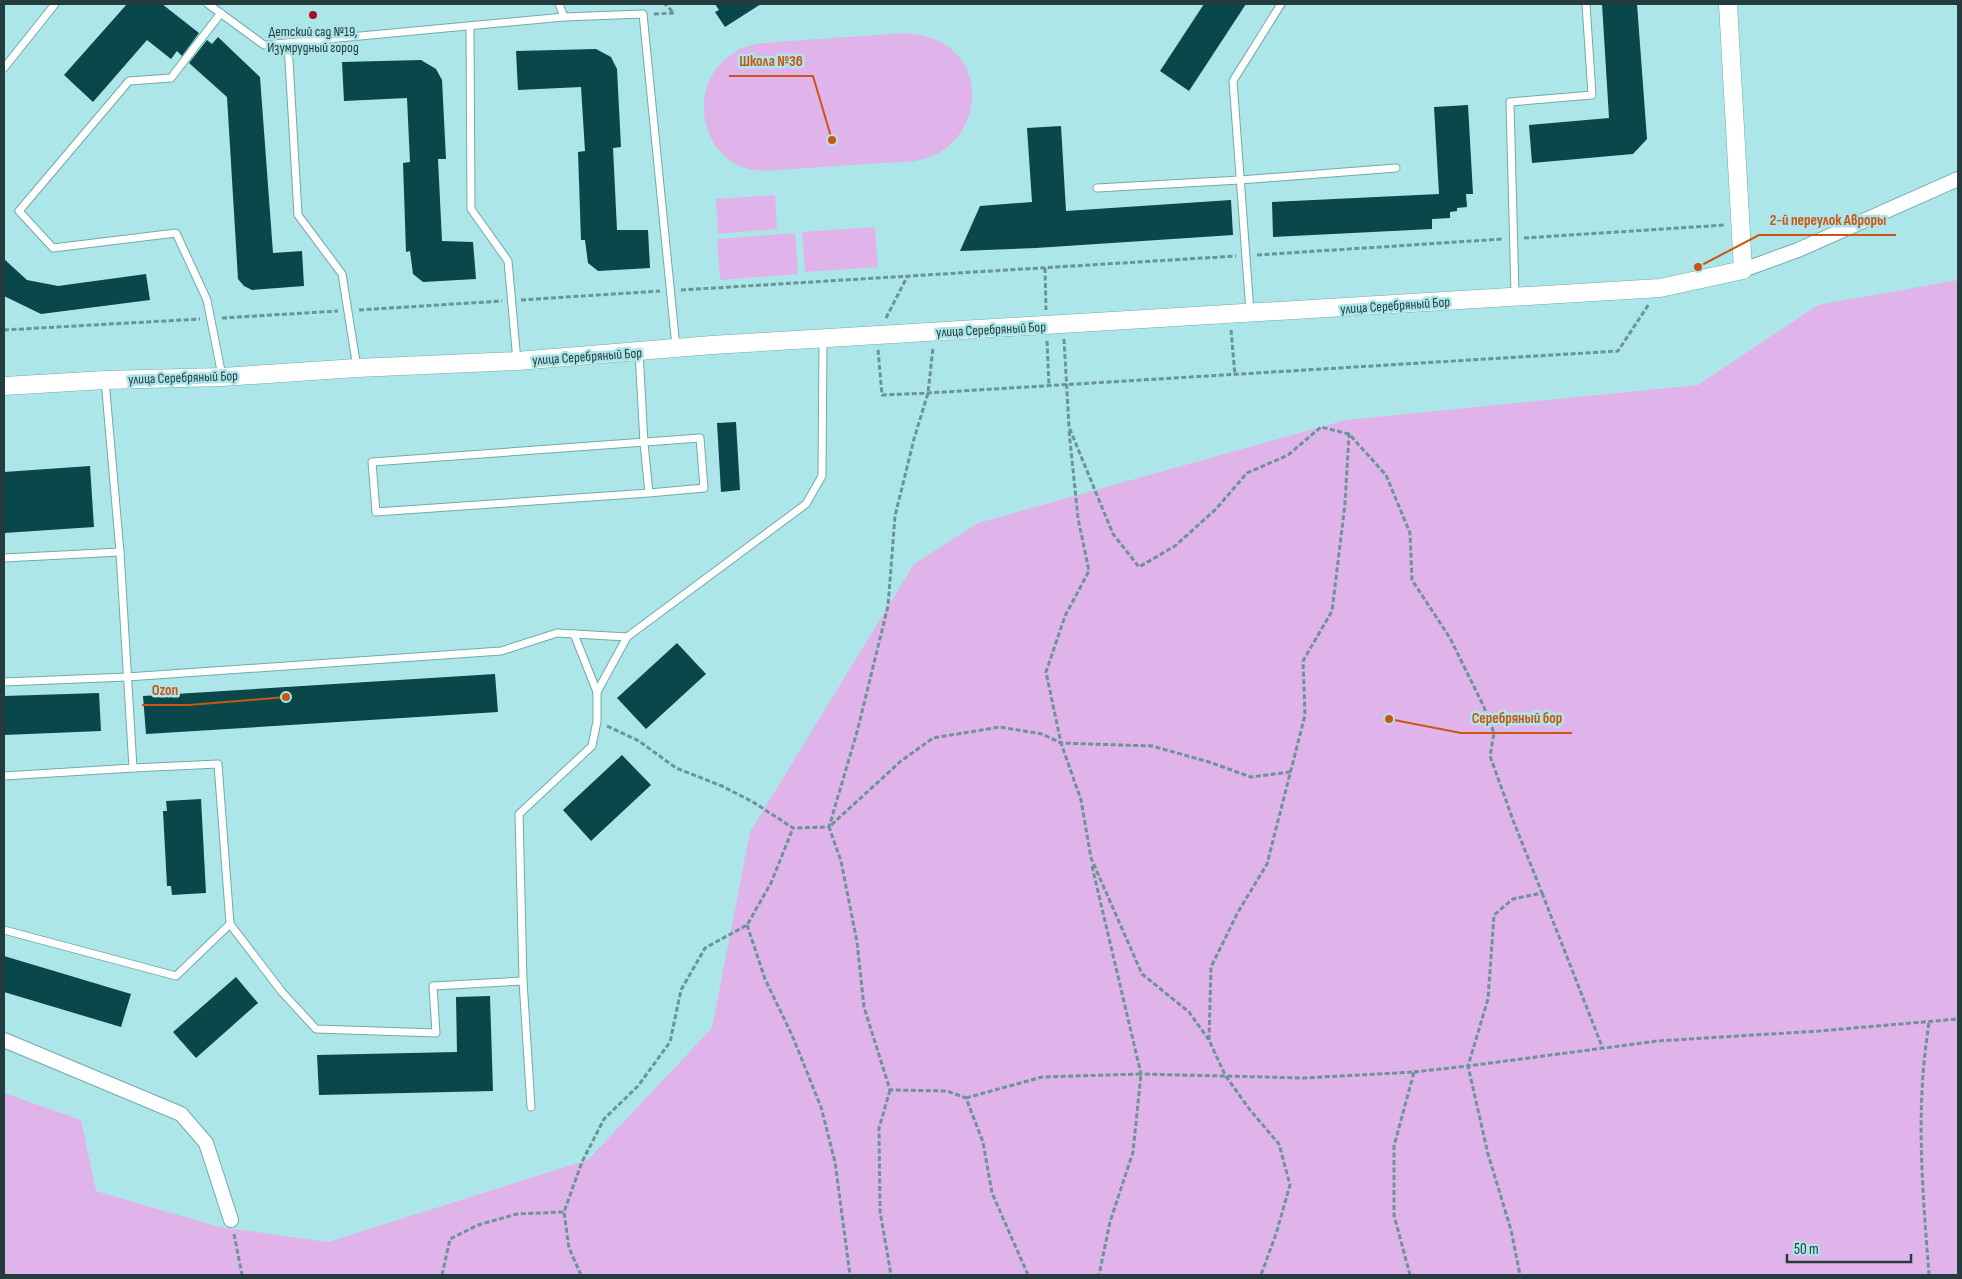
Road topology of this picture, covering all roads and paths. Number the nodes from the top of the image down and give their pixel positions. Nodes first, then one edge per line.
1 (55, 4) edge
2 (208, 4) edge
3 (559, 4) edge
4 (665, 4) edge
5 (1281, 4) edge
6 (1586, 4) edge
7 (1728, 4) edge
8 (221, 14) junction
9 (644, 14) junction
10 (564, 17) junction
11 (470, 26) junction
12 (288, 44) junction
13 (4, 68) edge
14 (1396, 168) dead end
15 (1958, 179) edge
16 (1240, 180) junction
17 (1097, 188) dead end
18 (1740, 224) junction
19 (1514, 238) junction
20 (1246, 256) junction
21 (1743, 270) junction
22 (907, 276) junction
23 (1660, 288) junction
24 (671, 291) junction
25 (1516, 297) junction
26 (511, 301) junction
27 (348, 310) junction
28 (1250, 314) junction
29 (1230, 315) junction
30 (211, 319) junction
31 (1063, 325) junction
32 (4, 330) edge
33 (935, 333) junction
34 (877, 336) junction
35 (823, 339) junction
36 (676, 349) junction
37 (639, 352) junction
38 (516, 361) junction
39 (356, 368) junction
40 (1235, 375) junction
41 (222, 377) junction
42 (105, 380) junction
43 (1066, 385) junction
44 (4, 386) edge
45 (928, 393) junction
46 (1068, 427) junction
47 (1349, 434) junction
48 (644, 443) junction
49 (649, 493) junction
50 (120, 552) junction
51 (4, 558) edge
52 (574, 634) junction
53 (627, 637) junction
54 (126, 676) junction
55 (4, 682) edge
56 (597, 692) junction
57 (597, 721) junction
58 (1061, 743) junction
59 (133, 768) junction
60 (1290, 772) junction
61 (4, 776) edge
62 (828, 827) junction
63 (793, 828) junction
64 (1090, 858) junction
65 (1542, 893) junction
66 (230, 924) junction
67 (747, 925) junction
68 (4, 930) edge
69 (523, 981) junction
70 (1958, 1018) edge
71 (1929, 1021) junction
72 (4, 1040) edge
73 (1210, 1040) junction
74 (1603, 1049) junction
75 (1468, 1066) junction
76 (1414, 1072) junction
77 (1141, 1074) junction
78 (1225, 1076) junction
79 (890, 1090) junction
80 (966, 1098) junction
81 (531, 1107) dead end
82 (564, 1212) junction
83 (231, 1220) joint
84 (242, 1275) edge
85 (442, 1275) edge
86 (581, 1275) edge
87 (850, 1275) edge
88 (891, 1275) edge
89 (1028, 1275) edge
90 (1099, 1275) edge
91 (1261, 1275) edge
92 (1410, 1275) edge
93 (1520, 1275) edge
94 (1929, 1275) edge

1 - 13 lane
2 - 8 lane
3 - 10 lane
4 - 9 path
5 - 16 lane
6 - 19 lane
7 - 18 street
8 - 12 lane
8 - 30 lane
9 - 10 lane
9 - 24 lane
10 - 11 lane
11 - 12 lane
11 - 26 lane
12 - 27 lane
14 - 16 lane
15 - 21 street, улица Серебряный Бор
16 - 17 lane
16 - 20 lane
18 - 19 path
18 - 21 street
19 - 20 path
19 - 25 lane
20 - 22 path
20 - 28 lane
21 - 23 street, улица Серебряный Бор
22 - 24 path
22 - 34 path
23 - 25 street, улица Серебряный Бор
23 - 40 path
24 - 26 path
24 - 36 lane
25 - 28 street, улица Серебряный Бор
26 - 27 path
26 - 38 lane
27 - 30 path
27 - 39 lane
28 - 29 street, улица Серебряный Бор
29 - 31 street, улица Серебряный Бор
29 - 40 path
30 - 32 path
30 - 41 lane
31 - 33 street, улица Серебряный Бор
31 - 43 path
33 - 34 street, улица Серебряный Бор
33 - 45 path
34 - 35 street, улица Серебряный Бор
34 - 45 path
35 - 36 street, улица Серебряный Бор
35 - 53 lane
36 - 37 street, улица Серебряный Бор
37 - 38 street, улица Серебряный Бор
37 - 48 lane
38 - 39 street, улица Серебряный Бор
39 - 41 street, улица Серебряный Бор
40 - 43 path
41 - 42 street, улица Серебряный Бор
42 - 44 street, улица Серебряный Бор
42 - 50 lane
43 - 45 path
43 - 46 path
45 - 62 path
46 - 47 path
46 - 58 path
47 - 60 path
47 - 65 path
48 - 49 lane
48 - 49 lane
48 - 49 lane
50 - 51 lane
50 - 54 lane
52 - 53 lane
52 - 54 lane
52 - 56 lane
53 - 56 lane
54 - 55 lane
54 - 59 lane
56 - 57 lane
57 - 63 path
57 - 69 lane
58 - 60 path
58 - 62 path
58 - 64 path
59 - 61 lane
59 - 66 lane
60 - 73 path
62 - 63 path
62 - 79 path
63 - 67 path
64 - 73 path
64 - 77 path
65 - 74 path
65 - 75 path
66 - 68 lane
66 - 69 lane
67 - 82 path
67 - 87 path
69 - 81 lane
70 - 71 path
71 - 74 path
71 - 94 path
72 - 83 street
73 - 78 path
74 - 75 path
75 - 76 path
75 - 93 path
76 - 78 path
76 - 92 path
77 - 78 path
77 - 80 path
77 - 90 path
78 - 91 path
79 - 80 path
79 - 88 path
80 - 89 path
82 - 85 path
82 - 86 path
83 - 84 path

